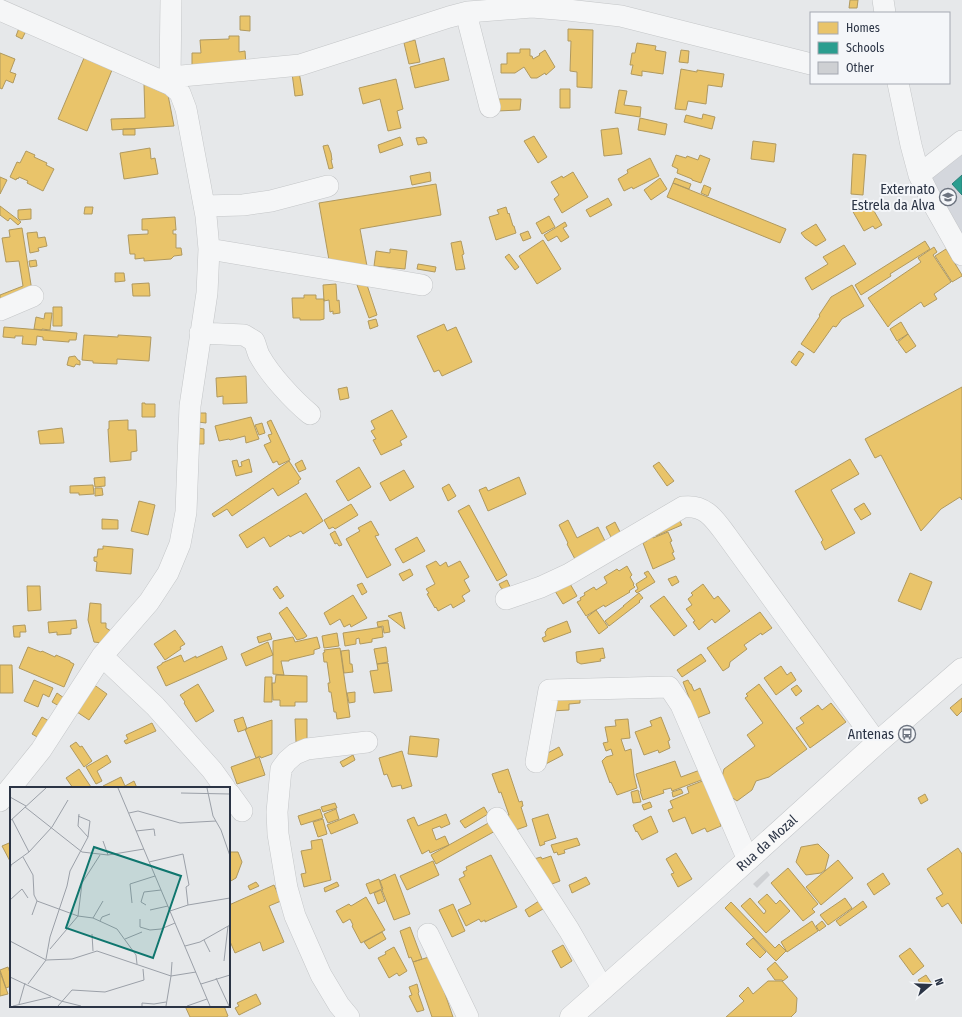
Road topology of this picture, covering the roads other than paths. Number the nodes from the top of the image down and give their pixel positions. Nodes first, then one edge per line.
1 (171, 0) edge
2 (883, 0) edge
3 (0, 10) edge
4 (468, 12) junction
5 (885, 12) edge
6 (810, 64) edge
7 (171, 81) junction
8 (894, 84) edge
9 (490, 107) dead end
10 (962, 142) edge
11 (919, 174) junction
12 (328, 186) dead end
13 (204, 206) junction
14 (209, 249) junction
15 (962, 255) edge
16 (422, 285) dead end
17 (33, 296) dead end
18 (0, 310) edge
19 (200, 333) junction
20 (310, 414) dead end
21 (506, 599) dead end
22 (102, 656) junction
23 (962, 669) edge
24 (367, 742) dead end
25 (877, 743) junction
26 (536, 762) dead end
27 (11, 787) edge
28 (224, 787) edge
29 (10, 789) edge
30 (230, 794) edge
31 (0, 801) edge
32 (242, 811) dead end
33 (497, 818) dead end
34 (748, 860) junction
35 (428, 934) dead end
36 (603, 989) junction
37 (349, 1017) edge
38 (468, 1017) edge
39 (572, 1017) edge

1 - 7 street
2 - 5 street
3 - 7 street
4 - 6 street
4 - 7 street
4 - 9 street
7 - 13 street
8 - 11 street
10 - 11 street
11 - 15 street
12 - 13 street
13 - 14 street
14 - 16 street
14 - 19 street
17 - 18 street
19 - 20 street
19 - 22 street
21 - 25 street
22 - 27 street
22 - 28 street
23 - 25 main road, Rua da Mozal
24 - 37 street
25 - 34 main road, Rua da Mozal
26 - 34 street
29 - 31 street
30 - 32 street
33 - 36 street
34 - 36 main road, Rua da Mozal
35 - 38 street
36 - 39 main road, Rua da Mozal

